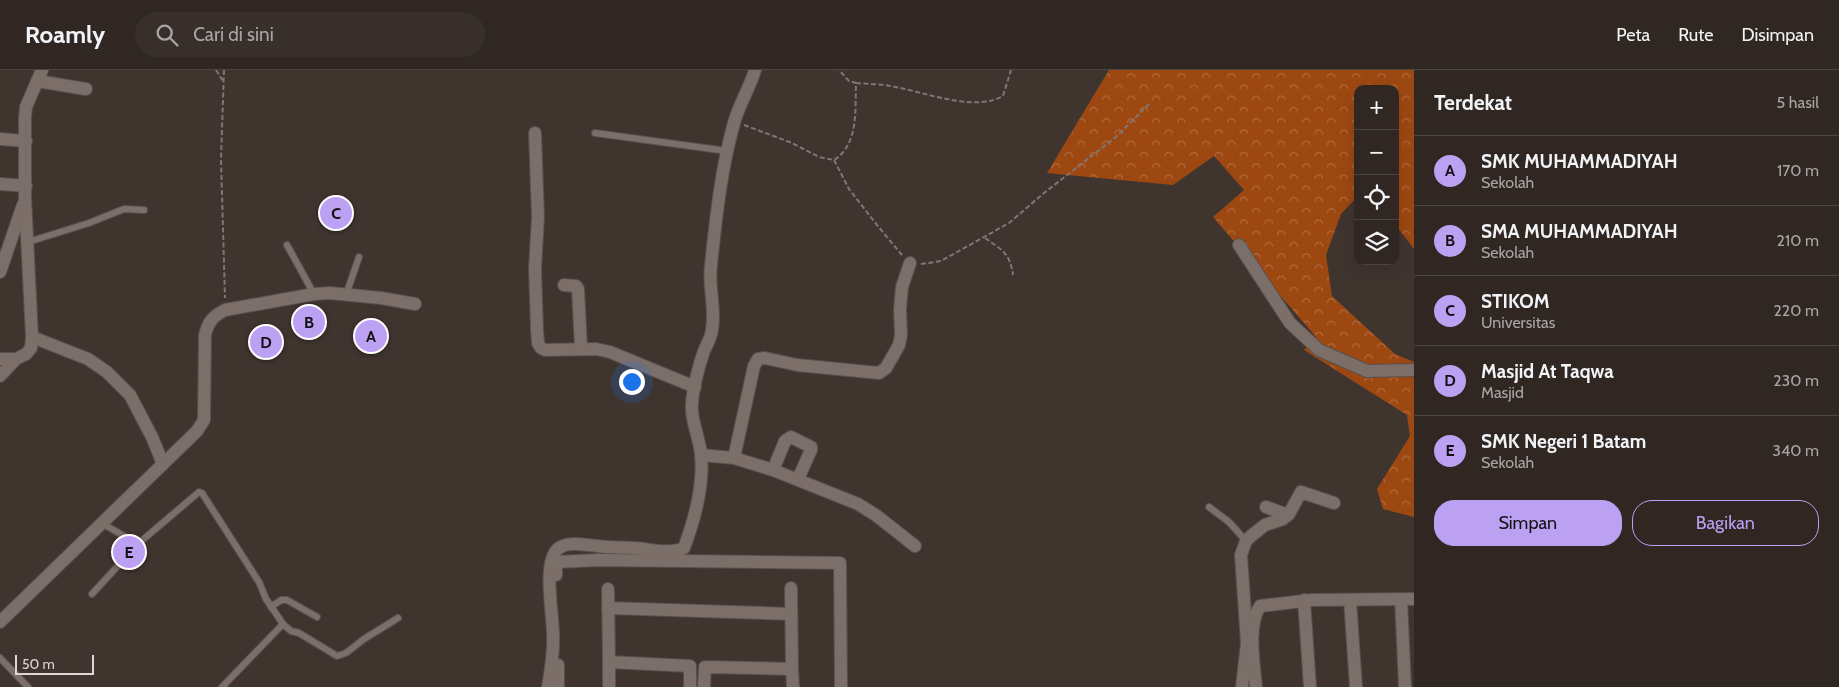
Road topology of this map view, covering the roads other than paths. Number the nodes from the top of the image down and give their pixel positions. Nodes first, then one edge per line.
1 (755, 70) edge
2 (39, 76) edge
3 (86, 89) dead end
4 (595, 132) dead end
5 (535, 133) dead end
6 (0, 139) edge
7 (26, 141) junction
8 (727, 152) junction
9 (0, 184) edge
10 (26, 192) junction
11 (144, 210) dead end
12 (28, 242) junction
13 (1239, 245) dead end
14 (287, 246) dead end
15 (359, 257) dead end
16 (910, 263) road end
17 (0, 272) edge
18 (564, 285) dead end
19 (314, 294) junction
20 (346, 295) junction
21 (415, 304) dead end
22 (32, 337) junction
23 (581, 348) junction
24 (0, 359) edge
25 (16, 359) junction
26 (1414, 370) edge
27 (0, 376) edge
28 (695, 387) junction
29 (701, 455) junction
30 (734, 458) junction
31 (163, 464) junction
32 (773, 470) junction
33 (798, 479) junction
34 (1334, 503) dead end
35 (1266, 506) dead end
36 (1208, 507) dead end
37 (1288, 515) junction
38 (102, 522) junction
39 (1246, 541) junction
40 (139, 543) junction
41 (915, 546) dead end
42 (791, 588) dead end
43 (608, 589) dead end
44 (92, 594) dead end
45 (1408, 599) edge
46 (1304, 600) junction
47 (1350, 600) junction
48 (271, 607) junction
49 (608, 608) junction
50 (791, 614) junction
51 (317, 617) dead end
52 (398, 618) dead end
53 (0, 622) edge
54 (283, 624) junction
55 (0, 658) edge
56 (609, 662) junction
57 (690, 666) junction
58 (705, 667) junction
59 (792, 669) junction
60 (609, 685) dead end
61 (28, 687) edge
62 (222, 687) edge
63 (548, 687) edge
64 (558, 687) edge
65 (690, 687) edge
66 (704, 687) edge
67 (793, 687) edge
68 (841, 687) edge
69 (1242, 687) edge
70 (1256, 687) edge
71 (1310, 687) edge
72 (1356, 687) edge
73 (1405, 687) edge

1 - 8 street
2 - 3 street
2 - 7 street
4 - 8 lane
5 - 23 street
6 - 7 street
7 - 10 street
8 - 28 street
9 - 10 street
10 - 12 street
10 - 17 street
11 - 12 lane
12 - 22 street
13 - 26 street
14 - 19 lane
15 - 20 lane
16 - 30 street
18 - 23 street
19 - 20 street
19 - 31 street
20 - 21 street
22 - 25 street
22 - 31 street
23 - 28 street
24 - 25 street
25 - 27 street
28 - 29 street
29 - 30 street
29 - 63 street
30 - 32 street
31 - 38 street
32 - 33 street
32 - 33 street
33 - 41 street
34 - 37 street
35 - 37 street
36 - 39 lane
37 - 39 street
38 - 40 lane
38 - 53 street
39 - 69 street
40 - 44 lane
40 - 48 lane
42 - 50 street
43 - 49 street
45 - 47 street
45 - 73 street
46 - 47 street
46 - 70 street
46 - 71 street
47 - 72 street
48 - 51 lane
48 - 54 lane
49 - 50 street
49 - 56 street
50 - 59 street
52 - 54 lane
54 - 62 lane
55 - 61 lane
56 - 57 street
56 - 60 street
57 - 58 street
57 - 65 street
58 - 59 street
58 - 66 street
59 - 67 street
64 - 68 street

